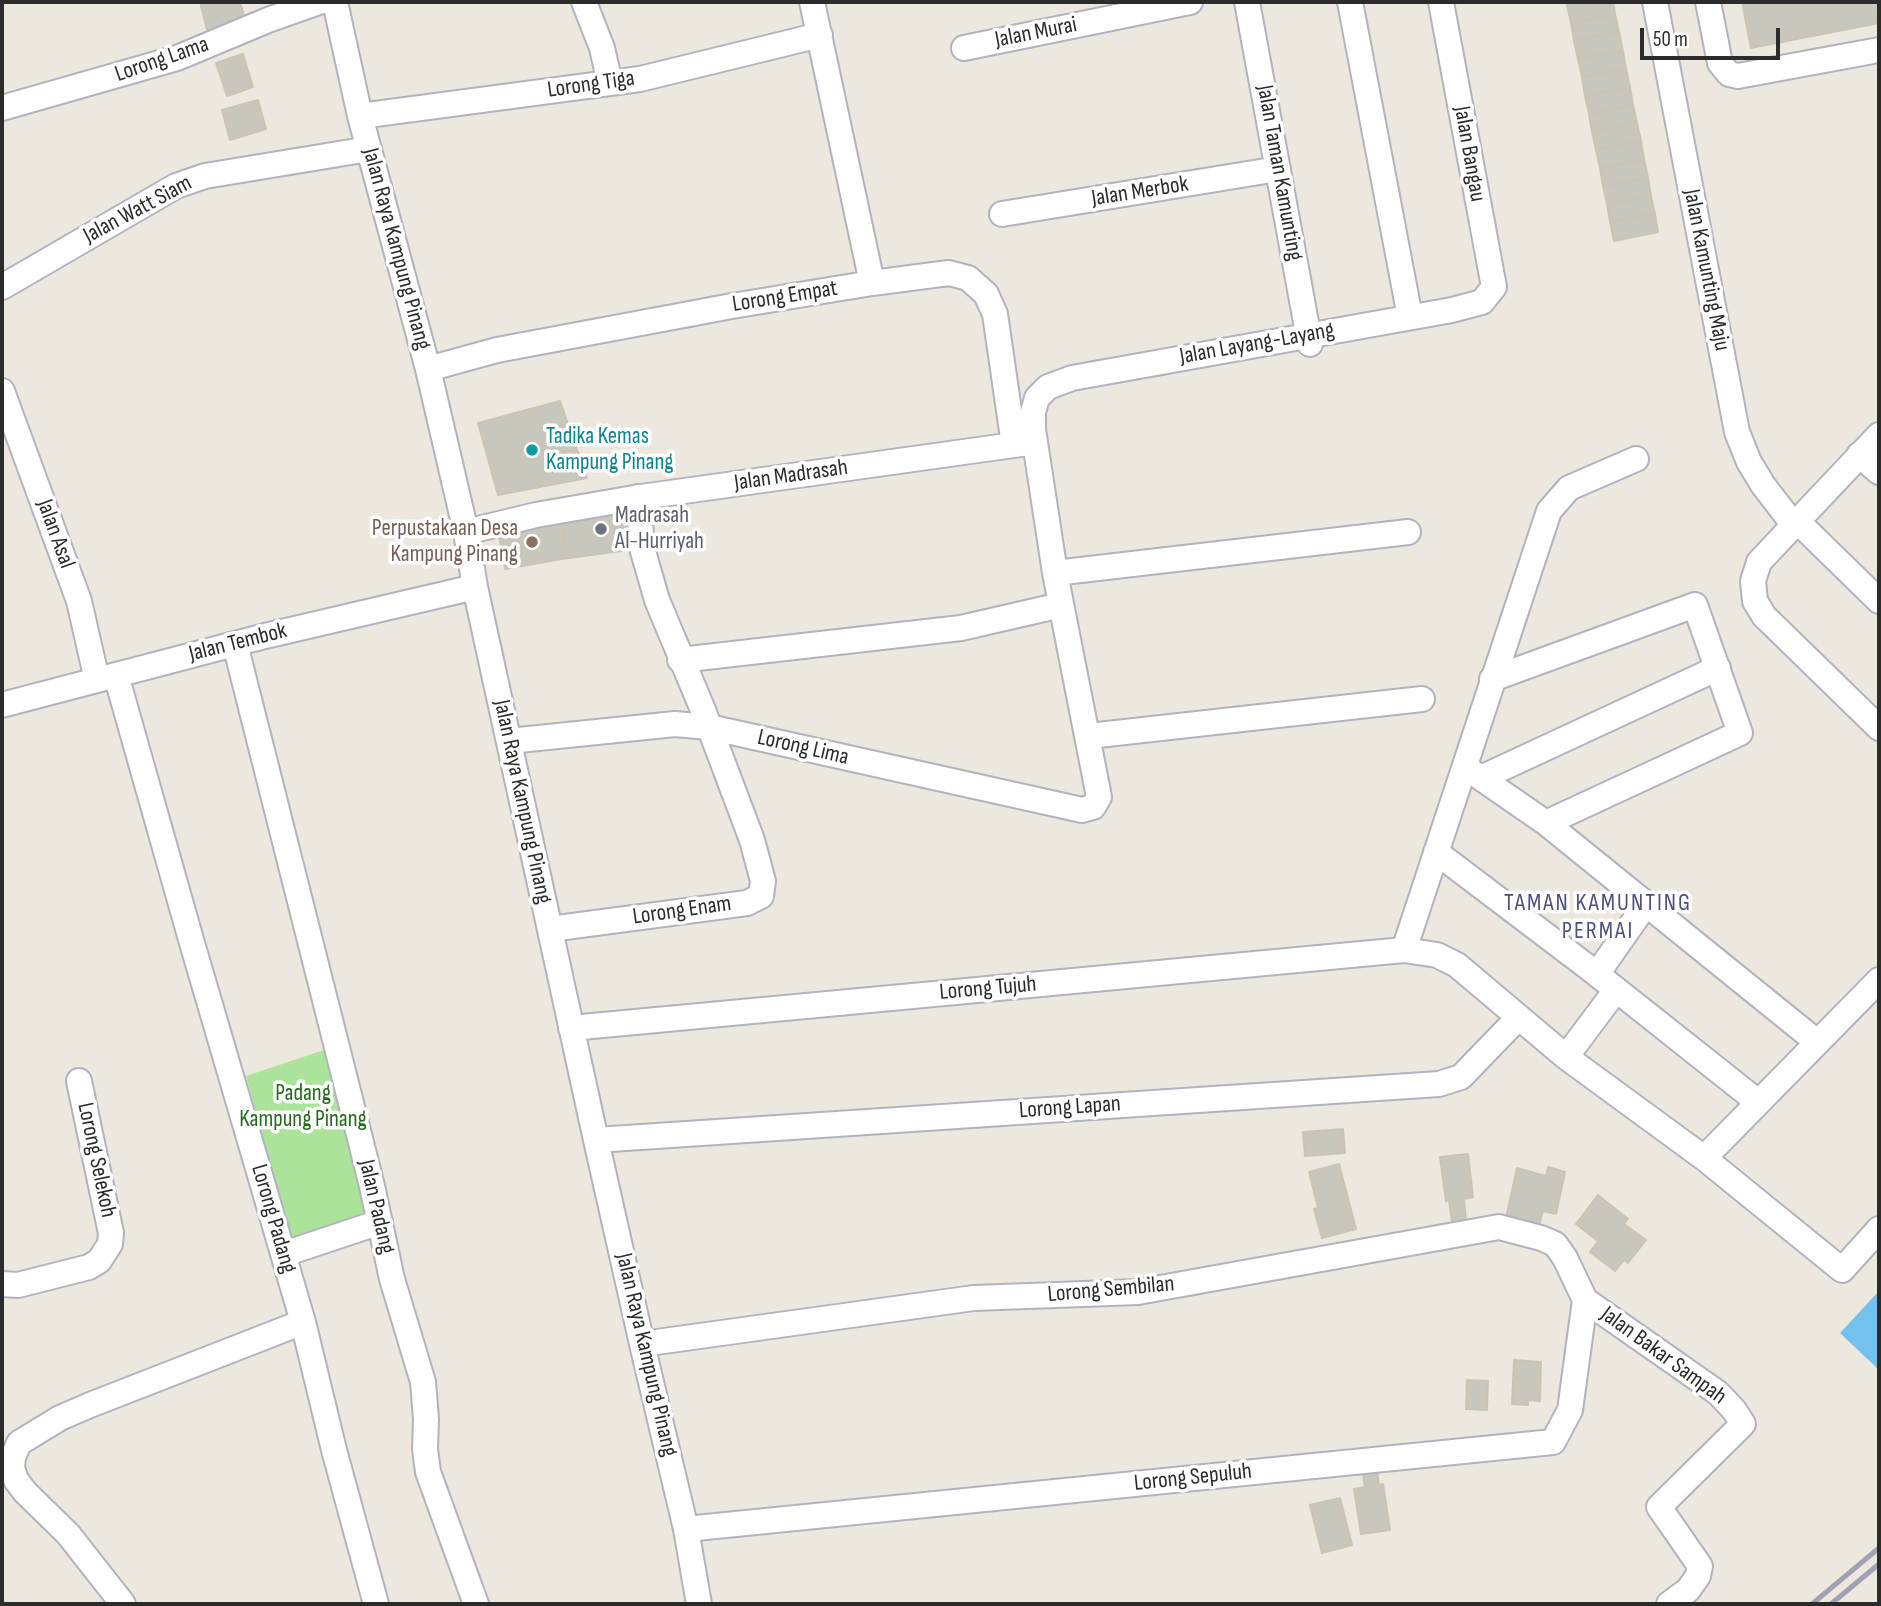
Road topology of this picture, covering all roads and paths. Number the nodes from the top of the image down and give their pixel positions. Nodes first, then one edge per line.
1 (319, 2) edge
2 (335, 2) edge
3 (812, 2) edge
4 (1190, 2) edge
5 (1247, 2) edge
6 (1350, 2) edge
7 (1441, 2) edge
8 (1655, 2) edge
9 (1708, 2) edge
10 (588, 3) edge
11 (820, 36) junction
12 (964, 48) dead end
13 (1879, 50) edge
14 (610, 83) junction
15 (2, 108) edge
16 (360, 116) junction
17 (369, 149) junction
18 (1278, 169) junction
19 (1002, 214) dead end
20 (872, 283) junction
21 (2, 287) edge
22 (1482, 302) joint
23 (1410, 317) junction
24 (1309, 339) junction
25 (428, 369) junction
26 (2, 391) edge
27 (1879, 435) edge
28 (1024, 444) junction
29 (1859, 455) junction
30 (1636, 459) dead end
31 (1879, 472) edge
32 (638, 497) junction
33 (1795, 522) junction
34 (466, 532) junction
35 (1408, 532) dead end
36 (1055, 573) junction
37 (475, 587) junction
38 (1879, 601) edge
39 (1061, 605) junction
40 (235, 644) junction
41 (680, 660) junction
42 (1718, 668) junction
43 (107, 677) junction
44 (1492, 679) junction
45 (1422, 699) dead end
46 (2, 705) edge
47 (709, 727) junction
48 (1879, 729) edge
49 (1089, 736) junction
50 (509, 741) junction
51 (1473, 772) junction
52 (1546, 823) junction
53 (1436, 852) junction
54 (1646, 904) junction
55 (550, 929) junction
56 (1404, 950) junction
57 (1597, 974) junction
58 (1879, 980) edge
59 (1616, 990) junction
60 (1518, 1018) junction
61 (571, 1028) junction
62 (1816, 1042) junction
63 (1566, 1057) junction
64 (79, 1081) dead end
65 (1758, 1102) junction
66 (596, 1140) junction
67 (1704, 1158) junction
68 (380, 1222) junction
69 (1879, 1229) edge
70 (284, 1254) junction
71 (2, 1284) edge
72 (1586, 1300) junction
73 (303, 1322) junction
74 (642, 1344) junction
75 (686, 1529) junction
76 (123, 1604) edge
77 (376, 1604) edge
78 (476, 1604) edge
79 (699, 1604) edge
80 (1669, 1604) edge

1 - 15 street, Lorong Lama
2 - 16 street, Jalan Raya Kampung Pinang
3 - 11 street
4 - 12 street, Jalan Murai
5 - 18 street, Jalan Taman Kamunting
6 - 23 street
7 - 22 street, Jalan Bangau
8 - 33 street, Jalan Kamunting Maju
9 - 13 street
10 - 14 street
11 - 14 street, Lorong Tiga
11 - 20 street
14 - 16 street, Lorong Tiga
16 - 17 street, Jalan Raya Kampung Pinang
17 - 21 street, Jalan Watt Siam
17 - 25 street, Jalan Raya Kampung Pinang
18 - 19 street, Jalan Merbok
18 - 24 street, Jalan Taman Kamunting
20 - 25 street, Lorong Empat
20 - 28 street, Lorong Empat
22 - 23 street, Jalan Layang-Layang
23 - 24 street, Jalan Layang-Layang
24 - 28 street, Jalan Layang-Layang
25 - 34 street, Jalan Raya Kampung Pinang
26 - 43 street, Jalan Asal
27 - 29 street
28 - 32 street, Jalan Madrasah
28 - 36 street
29 - 31 street
29 - 33 street
30 - 44 street
32 - 34 street, Jalan Madrasah
32 - 41 street
33 - 38 street, Jalan Kamunting Maju
33 - 48 street
34 - 37 street, Jalan Raya Kampung Pinang
35 - 36 street
36 - 39 street
37 - 40 street, Jalan Tembok
37 - 50 street, Jalan Raya Kampung Pinang
39 - 41 street
39 - 49 street
40 - 43 street, Jalan Tembok
40 - 68 street, Jalan Padang
41 - 47 street
42 - 44 street
42 - 51 street
42 - 52 street
43 - 46 street, Jalan Tembok
43 - 70 street, Lorong Padang
44 - 51 street
45 - 49 street
47 - 49 street, Lorong Lima
47 - 50 street, Lorong Lima
47 - 55 street, Lorong Enam
50 - 55 street, Jalan Raya Kampung Pinang
51 - 52 street
51 - 53 street
52 - 54 street
53 - 56 street
53 - 57 street
54 - 57 street
54 - 62 street
55 - 61 street, Jalan Raya Kampung Pinang
56 - 60 street, Lorong Tujuh
56 - 61 street, Lorong Tujuh
57 - 59 street
58 - 62 street
59 - 63 street
59 - 65 street
60 - 63 street, Lorong Tujuh
60 - 66 street, Lorong Lapan
61 - 66 street, Jalan Raya Kampung Pinang
62 - 65 street
63 - 67 street, Lorong Tujuh
64 - 71 street, Lorong Selekoh
65 - 67 street
66 - 74 street, Jalan Raya Kampung Pinang
67 - 69 street, Lorong Tujuh
68 - 70 street
68 - 78 street, Jalan Padang
70 - 73 street, Lorong Padang
72 - 74 street, Lorong Sembilan
72 - 75 street, Lorong Sepuluh
72 - 80 street, Jalan Bakar Sampah
73 - 76 street
73 - 77 street, Lorong Padang
74 - 75 street, Jalan Raya Kampung Pinang
75 - 79 street, Jalan Raya Kampung Pinang

